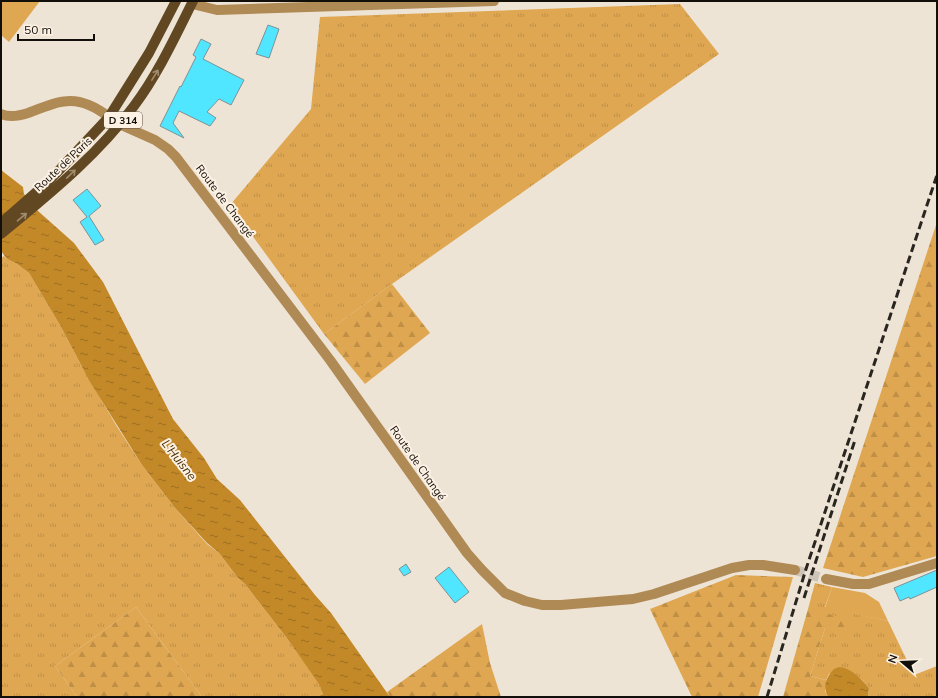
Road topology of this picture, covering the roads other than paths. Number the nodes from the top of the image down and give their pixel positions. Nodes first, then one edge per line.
1 (176, 1) edge
2 (494, 1) edge
3 (193, 3) edge
4 (1, 114) edge
5 (109, 118) junction
6 (119, 124) junction
7 (39, 197) junction
8 (1, 223) edge
9 (1, 234) edge
10 (937, 562) edge
11 (795, 570) tunnel mouth
12 (826, 579) tunnel mouth

1 - 5 main road, Route de Paris / D 314
2 - 3 street
6 -> 3 main road, Route de Paris / D 314
4 - 5 street
5 - 7 main road, Route de Paris / D 314
7 -> 6 main road, Route de Paris / D 314
6 - 11 street, Route de Changé
7 - 8 main road, Route de Paris / D 314
9 -> 7 main road, Route de Paris / D 314
10 - 12 street

